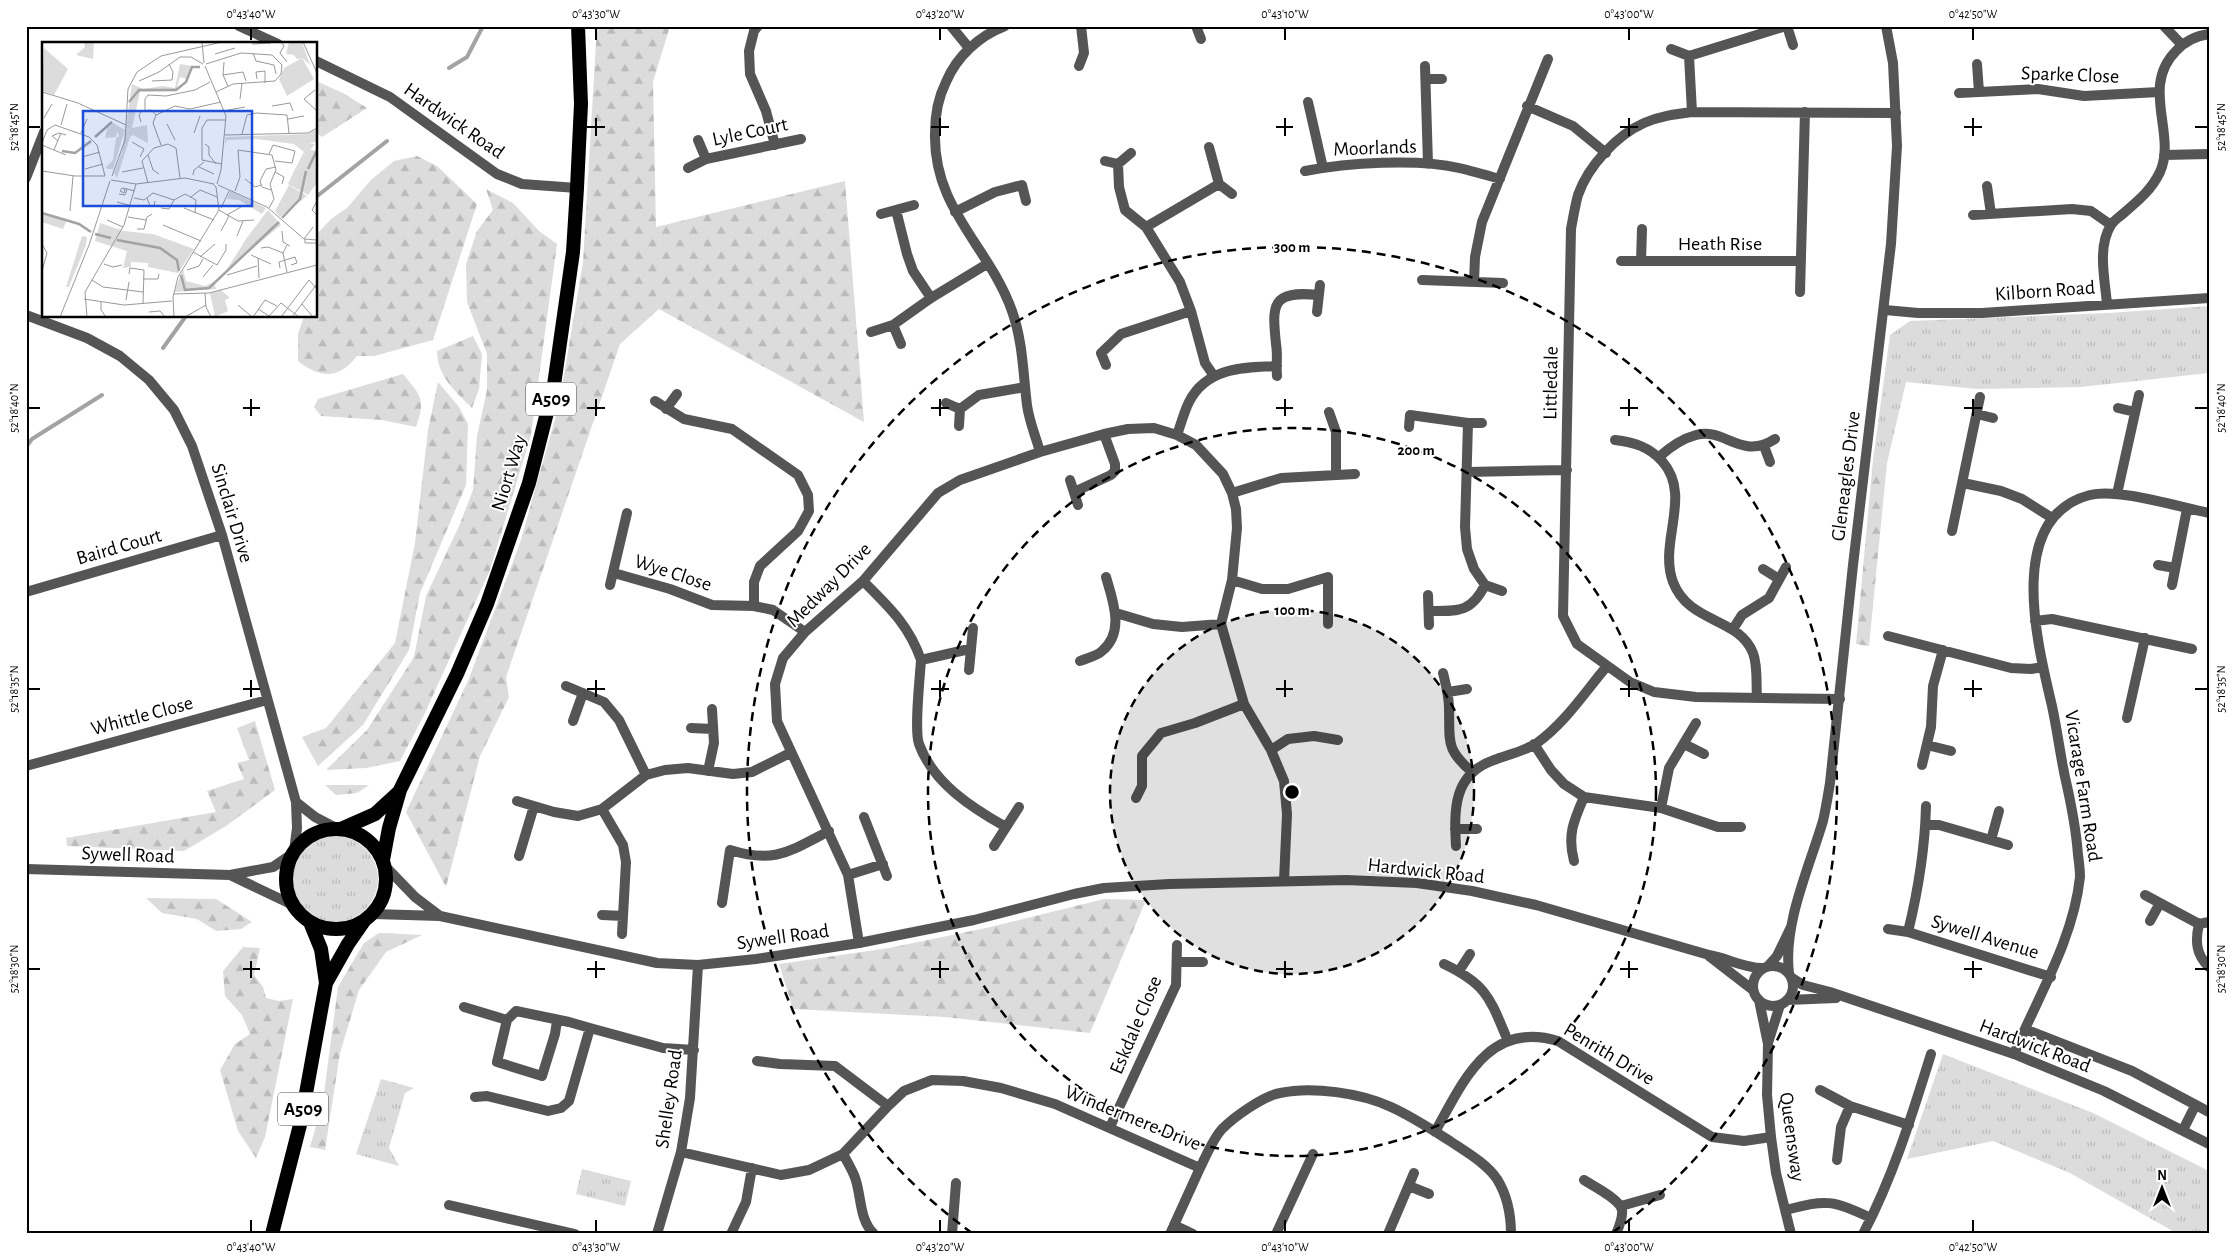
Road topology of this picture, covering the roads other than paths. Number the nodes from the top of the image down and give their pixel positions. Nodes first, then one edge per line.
1 (239, 26) edge
2 (578, 26) edge
3 (758, 26) edge
4 (951, 26) edge
5 (1005, 26) edge
6 (1081, 26) edge
7 (1196, 26) edge
8 (1787, 26) edge
9 (1886, 26) edge
10 (2164, 26) edge
11 (2209, 34) edge
12 (1201, 39) dead end
13 (274, 42) edge
14 (1793, 45) dead end
15 (2182, 45) junction
16 (969, 48) junction
17 (1671, 49) dead end
18 (1689, 56) junction
19 (1548, 59) dead end
20 (318, 62) edge
21 (1977, 64) dead end
22 (1079, 66) dead end
23 (1425, 66) dead end
24 (1426, 79) junction
25 (1442, 79) dead end
26 (1979, 92) junction
27 (2159, 92) junction
28 (1959, 93) dead end
29 (1308, 102) dead end
30 (1527, 106) junction
31 (1692, 112) junction
32 (1805, 112) junction
33 (1896, 113) junction
34 (42, 137) edge
35 (801, 139) dead end
36 (698, 140) dead end
37 (775, 145) junction
38 (1209, 147) dead end
39 (1131, 153) dead end
40 (1606, 153) junction
41 (2209, 154) edge
42 (2164, 155) junction
43 (706, 159) junction
44 (1105, 161) dead end
45 (1118, 164) junction
46 (1428, 164) junction
47 (688, 168) dead end
48 (1323, 168) junction
49 (1305, 172) dead end
50 (26, 178) edge
51 (1500, 179) junction
52 (1219, 184) junction
53 (1987, 186) dead end
54 (578, 188) junction
55 (1232, 194) dead end
56 (1026, 201) dead end
57 (914, 206) dead end
58 (896, 210) junction
59 (955, 212) junction
60 (881, 214) dead end
61 (1990, 214) junction
62 (1973, 215) dead end
63 (2111, 225) junction
64 (1146, 227) junction
65 (1642, 229) dead end
66 (1621, 261) dead end
67 (1641, 262) junction
68 (1800, 262) junction
69 (987, 264) junction
70 (1422, 280) dead end
71 (1474, 282) junction
72 (1503, 282) dead end
73 (1800, 292) dead end
74 (931, 298) junction
75 (2209, 298) edge
76 (2107, 304) junction
77 (1885, 310) junction
78 (1191, 311) junction
79 (1317, 312) dead end
80 (26, 314) edge
81 (893, 325) junction
82 (871, 332) dead end
83 (900, 344) dead end
84 (1106, 365) dead end
85 (1214, 376) junction
86 (1026, 388) junction
87 (677, 394) dead end
88 (2139, 395) dead end
89 (1980, 397) dead end
90 (655, 401) dead end
91 (946, 403) dead end
92 (2118, 408) dead end
93 (666, 409) junction
94 (960, 409) junction
95 (1329, 412) dead end
96 (2135, 412) junction
97 (1977, 414) junction
98 (1993, 418) dead end
99 (1482, 423) dead end
100 (1468, 424) junction
101 (959, 426) dead end
102 (1408, 427) dead end
103 (1104, 434) junction
104 (1177, 435) junction
105 (1615, 440) dead end
106 (1775, 440) dead end
107 (1764, 446) junction
108 (1040, 452) junction
109 (1659, 458) junction
110 (1770, 462) dead end
111 (1567, 470) junction
112 (1468, 472) junction
113 (1336, 474) junction
114 (1355, 474) dead end
115 (1070, 480) dead end
116 (1963, 483) junction
117 (1074, 492) junction
118 (1232, 493) junction
119 (2117, 494) junction
120 (1078, 505) dead end
121 (2187, 509) junction
122 (2209, 513) edge
123 (627, 514) dead end
124 (2052, 518) junction
125 (1952, 531) dead end
126 (222, 535) junction
127 (2158, 565) dead end
128 (1786, 567) dead end
129 (2175, 568) junction
130 (1762, 569) dead end
131 (614, 573) junction
132 (1106, 577) dead end
133 (1779, 579) junction
134 (1232, 580) junction
135 (863, 581) junction
136 (610, 585) dead end
137 (1485, 585) junction
138 (2172, 585) dead end
139 (1502, 591) dead end
140 (26, 592) edge
141 (1428, 595) dead end
142 (754, 606) junction
143 (1429, 611) junction
144 (1116, 613) junction
145 (2035, 621) junction
146 (1221, 624) junction
147 (1328, 624) dead end
148 (1429, 625) dead end
149 (973, 628) dead end
150 (1733, 629) junction
151 (805, 632) junction
152 (1888, 636) dead end
153 (2145, 638) junction
154 (2192, 649) dead end
155 (1943, 650) junction
156 (971, 651) junction
157 (921, 660) junction
158 (1080, 661) dead end
159 (1607, 666) junction
160 (2042, 667) junction
161 (969, 670) dead end
162 (1444, 673) dead end
163 (566, 686) dead end
164 (1467, 689) dead end
165 (1448, 692) junction
166 (583, 693) junction
167 (1757, 698) junction
168 (1840, 698) junction
169 (267, 700) junction
170 (1244, 704) junction
171 (712, 710) dead end
172 (2126, 718) dead end
173 (573, 721) dead end
174 (1696, 723) dead end
175 (691, 728) dead end
176 (713, 729) junction
177 (1338, 740) dead end
178 (1534, 744) junction
179 (1684, 744) junction
180 (1927, 745) junction
181 (1271, 750) junction
182 (1951, 751) dead end
183 (790, 752) junction
184 (1704, 754) dead end
185 (1922, 765) dead end
186 (26, 766) edge
187 (708, 771) junction
188 (1472, 772) junction
189 (646, 775) junction
190 (400, 790) junction
191 (1584, 797) junction
192 (1136, 798) dead end
193 (517, 801) dead end
194 (296, 802) junction
195 (534, 806) junction
196 (1926, 806) dead end
197 (1019, 807) dead end
198 (602, 808) junction
199 (1661, 808) junction
200 (2000, 811) dead end
201 (864, 817) dead end
202 (1926, 825) junction
203 (1006, 827) junction
204 (1741, 827) dead end
205 (340, 829) junction
206 (1455, 829) junction
207 (1477, 829) dead end
208 (829, 831) junction
209 (1991, 840) junction
210 (2008, 844) dead end
211 (994, 846) dead end
212 (1456, 846) dead end
213 (293, 853) junction
214 (519, 856) dead end
215 (1574, 861) dead end
216 (384, 863) junction
217 (883, 864) junction
218 (26, 869) edge
219 (848, 875) junction
220 (230, 876) junction
221 (887, 876) dead end
222 (1284, 881) junction
223 (1131, 886) joint
224 (2145, 895) dead end
225 (722, 903) dead end
226 (2160, 903) junction
227 (293, 905) junction
228 (602, 914) dead end
229 (440, 916) junction
230 (623, 916) junction
231 (368, 917) junction
232 (2150, 921) dead end
233 (310, 922) junction
234 (2204, 923) edge
235 (1791, 926) junction
236 (1888, 929) dead end
237 (1908, 932) junction
238 (622, 934) dead end
239 (859, 943) junction
240 (1177, 945) dead end
241 (1470, 954) dead end
242 (1708, 955) junction
243 (1178, 962) junction
244 (1204, 962) dead end
245 (1444, 964) dead end
246 (698, 965) junction
247 (1765, 967) junction
248 (2209, 967) edge
249 (1459, 971) junction
250 (1791, 976) junction
251 (2050, 977) junction
252 (326, 983) junction
253 (1753, 990) junction
254 (1842, 998) junction
255 (1759, 1000) junction
256 (1784, 1002) junction
257 (464, 1007) dead end
258 (507, 1020) junction
259 (557, 1021) junction
260 (590, 1028) junction
261 (2025, 1029) junction
262 (1508, 1041) junction
263 (1768, 1044) junction
264 (694, 1050) junction
265 (1931, 1054) dead end
266 (2014, 1054) junction
267 (757, 1060) dead end
268 (1820, 1090) dead end
269 (475, 1097) dead end
270 (888, 1106) junction
271 (1850, 1106) junction
272 (2195, 1106) junction
273 (2209, 1112) edge
274 (1909, 1126) junction
275 (1110, 1127) junction
276 (2183, 1130) junction
277 (1435, 1132) junction
278 (1771, 1137) junction
279 (2209, 1144) edge
280 (681, 1152) junction
281 (843, 1154) junction
282 (1313, 1154) dead end
283 (1836, 1160) dead end
284 (752, 1168) junction
285 (1200, 1168) junction
286 (1414, 1173) dead end
287 (1584, 1180) dead end
288 (956, 1183) dead end
289 (1409, 1186) junction
290 (1429, 1194) dead end
291 (1660, 1195) dead end
292 (449, 1204) dead end
293 (1621, 1206) junction
294 (1786, 1210) junction
295 (1871, 1218) junction
296 (1172, 1229) edge
297 (537, 1230) edge
298 (870, 1232) edge
299 (272, 1234) edge
300 (575, 1234) edge
301 (657, 1234) edge
302 (731, 1234) edge
303 (952, 1234) edge
304 (1193, 1234) edge
305 (1276, 1234) edge
306 (1388, 1234) edge
307 (1511, 1234) edge
308 (1616, 1234) edge
309 (1791, 1234) edge
310 (1862, 1234) edge

1 - 13 street
2 - 54 highway, Niort Way / A509
3 - 37 street
4 - 16 street
5 - 16 street
6 - 22 street
7 - 12 street
8 - 14 street
8 - 18 street
9 - 33 street, Gleneagles Drive
10 - 15 street
11 - 15 street
15 - 27 street
16 - 59 street
17 - 18 street
18 - 31 street
19 - 30 street
20 - 54 street, Hardwick Road
21 - 26 street
23 - 24 street, Moorlands
24 - 25 street
24 - 46 street, Moorlands
26 - 27 street, Sparke Close
26 - 28 street, Sparke Close
27 - 42 street
29 - 48 street, Moorlands
30 - 40 street
30 - 51 street
31 - 32 street, Littledale
31 - 40 street, Littledale
32 - 33 street, Littledale
32 - 68 street
33 - 77 street, Gleneagles Drive
34 - 50 street
35 - 37 street, Lyle Court
36 - 43 street, Lyle Court
37 - 43 street, Lyle Court
38 - 52 street
39 - 45 street
40 - 111 street, Littledale
41 - 42 street
42 - 63 street
43 - 47 street, Lyle Court
44 - 45 street
45 - 64 street
46 - 48 street, Moorlands
46 - 51 street, Moorlands
48 - 49 street, Moorlands
51 - 71 street
52 - 55 street
52 - 64 street
53 - 61 street
54 - 190 highway, Niort Way / A509
56 - 59 street
57 - 58 street
58 - 60 street
58 - 74 street
59 - 69 street
61 - 62 street
61 - 63 street
63 - 76 street
64 - 78 street
65 - 67 street
66 - 67 street, Heath Rise
67 - 68 street, Heath Rise
68 - 73 street
69 - 74 street
69 - 86 street
70 - 71 street
71 - 72 street
74 - 81 street
75 - 76 street, Kilborn Road
76 - 77 street, Kilborn Road
77 - 168 street, Gleneagles Drive
78 - 84 street
78 - 85 street
79 - 85 street
80 - 126 street, Sinclair Drive
81 - 82 street
81 - 83 street
85 - 104 street
86 - 94 street
86 - 108 street
87 - 93 street
88 - 96 street
89 - 97 street
90 - 93 street
91 - 94 street
92 - 96 street
93 - 142 street
94 - 101 street
95 - 113 street
96 - 119 street
97 - 98 street
97 - 116 street
99 - 100 street
100 - 102 street
100 - 112 street
103 - 104 street, Medway Drive
103 - 108 street, Medway Drive
103 - 117 street
104 - 118 street, Medway Drive
105 - 109 street
106 - 107 street
107 - 109 street
107 - 110 street
108 - 135 street, Medway Drive
109 - 150 street
111 - 112 street
111 - 159 street, Littledale
112 - 137 street
113 - 114 street
113 - 118 street
115 - 117 street
116 - 124 street
116 - 125 street
117 - 120 street
118 - 134 street, Medway Drive
119 - 121 street, Vicarage Farm Road
119 - 124 street, Vicarage Farm Road
121 - 122 street, Vicarage Farm Road
121 - 129 street
123 - 131 street, Wye Close
124 - 145 street, Vicarage Farm Road
126 - 140 street, Baird Court
126 - 169 street, Sinclair Drive
127 - 129 street
128 - 133 street
129 - 138 street
130 - 133 street
131 - 136 street, Wye Close
131 - 142 street, Wye Close
132 - 144 street
133 - 150 street
134 - 146 street, Medway Drive
134 - 147 street
135 - 151 street, Medway Drive
135 - 157 street
137 - 139 street
137 - 143 street
141 - 143 street
142 - 151 street, Wye Close
143 - 148 street
144 - 146 street
144 - 158 street
145 - 153 street
145 - 160 street, Vicarage Farm Road
146 - 170 street
149 - 156 street
150 - 167 street
151 - 183 street, Medway Drive
152 - 155 street
153 - 154 street
153 - 172 street
155 - 160 street
155 - 180 street
156 - 157 street
156 - 161 street
157 - 203 street
159 - 167 street, Littledale
159 - 178 street
160 - 251 street, Vicarage Farm Road
162 - 165 street
163 - 166 street
164 - 165 street
165 - 188 street
166 - 173 street
166 - 189 street
167 - 168 street, Littledale
168 - 235 street, Gleneagles Drive
169 - 186 street, Whittle Close
169 - 194 street, Sinclair Drive
170 - 181 street
170 - 192 street
171 - 176 street
174 - 179 street
175 - 176 street
176 - 187 street
177 - 181 street
178 - 188 street
178 - 191 street
179 - 184 street
179 - 199 street
180 - 182 street
180 - 185 street
181 - 222 street
183 - 187 street
183 - 208 street, Medway Drive
187 - 189 street
188 - 206 street
189 - 198 street
190 - 205 highway, Niort Way / A509
190 - 216 highway, Niort Way / A509
191 - 199 street
191 - 215 street
193 - 195 street
194 - 205 street
194 - 213 street, Sinclair Drive
195 - 198 street
195 - 214 street
196 - 202 street, Sywell Avenue
197 - 203 street
198 - 230 street
199 - 204 street
200 - 209 street
201 - 217 street
202 - 209 street
202 - 237 street, Sywell Avenue
203 - 211 street
205 - 213 highway
205 - 216 highway
206 - 207 street
206 - 212 street
208 - 219 street, Medway Drive
208 - 225 street
209 - 210 street
213 - 220 street, Sywell Road
213 - 227 highway
216 - 229 street, Sywell Road
216 - 231 highway
217 - 219 street
217 - 221 street
218 - 220 street, Sywell Road
219 - 239 street, Medway Drive
220 - 227 street, Sywell Road
222 - 223 street, Hardwick Road
222 - 242 street, Hardwick Road
223 - 239 street, Sywell Road
224 - 226 street
226 - 232 street
226 - 234 street
227 - 233 highway
228 - 230 street
229 - 231 street, Sywell Road
229 - 246 street, Sywell Road
230 - 238 street
231 - 233 highway
231 - 252 highway, A509
233 - 252 highway, A509
234 - 248 street
235 - 247 street, Gleneagles Drive
235 - 250 street, Gleneagles Drive
236 - 237 street, Sywell Avenue
237 - 251 street, Sywell Avenue
239 - 246 street, Sywell Road
240 - 243 street, Eskdale Close
241 - 249 street
242 - 247 street, Hardwick Road
242 - 253 street, Hardwick Road
243 - 244 street, Eskdale Close
243 - 275 street, Eskdale Close
245 - 249 street
246 - 264 street, Shelley Road
247 - 250 street
247 - 253 street
249 - 262 street
250 - 254 street, Hardwick Road
250 - 256 street
251 - 261 street, Vicarage Farm Road
252 - 299 highway, A509
253 - 255 street
254 - 256 street, Hardwick Road
254 - 266 street, Hardwick Road
255 - 256 street
255 - 263 street, Queensway
256 - 263 street, Queensway
257 - 258 street
258 - 259 street
258 - 259 street
259 - 260 street
260 - 264 street
260 - 269 street
261 - 266 street, Vicarage Farm Road
261 - 272 street
262 - 277 street, Penrith Drive
262 - 278 street, Penrith Drive
263 - 278 street, Queensway
264 - 280 street, Shelley Road
265 - 274 street
266 - 276 street, Hardwick Road
267 - 270 street
268 - 271 street
270 - 275 street, Windermere Drive
270 - 281 street, Windermere Drive
271 - 274 street
271 - 283 street
272 - 273 street
272 - 276 street
274 - 295 street
275 - 285 street, Windermere Drive
276 - 279 street, Hardwick Road
277 - 285 street, Windermere Drive
277 - 307 street, Windermere Drive
278 - 294 street, Queensway
280 - 284 street, Windermere Drive
280 - 301 street, Shelley Road
281 - 284 street, Windermere Drive
281 - 298 street
282 - 305 street
284 - 302 street
285 - 296 street
286 - 289 street
287 - 293 street
288 - 303 street
289 - 290 street
289 - 306 street
291 - 293 street
292 - 297 street
293 - 308 street
294 - 295 street
294 - 309 street, Queensway
295 - 310 street
296 - 304 street
297 - 300 street

